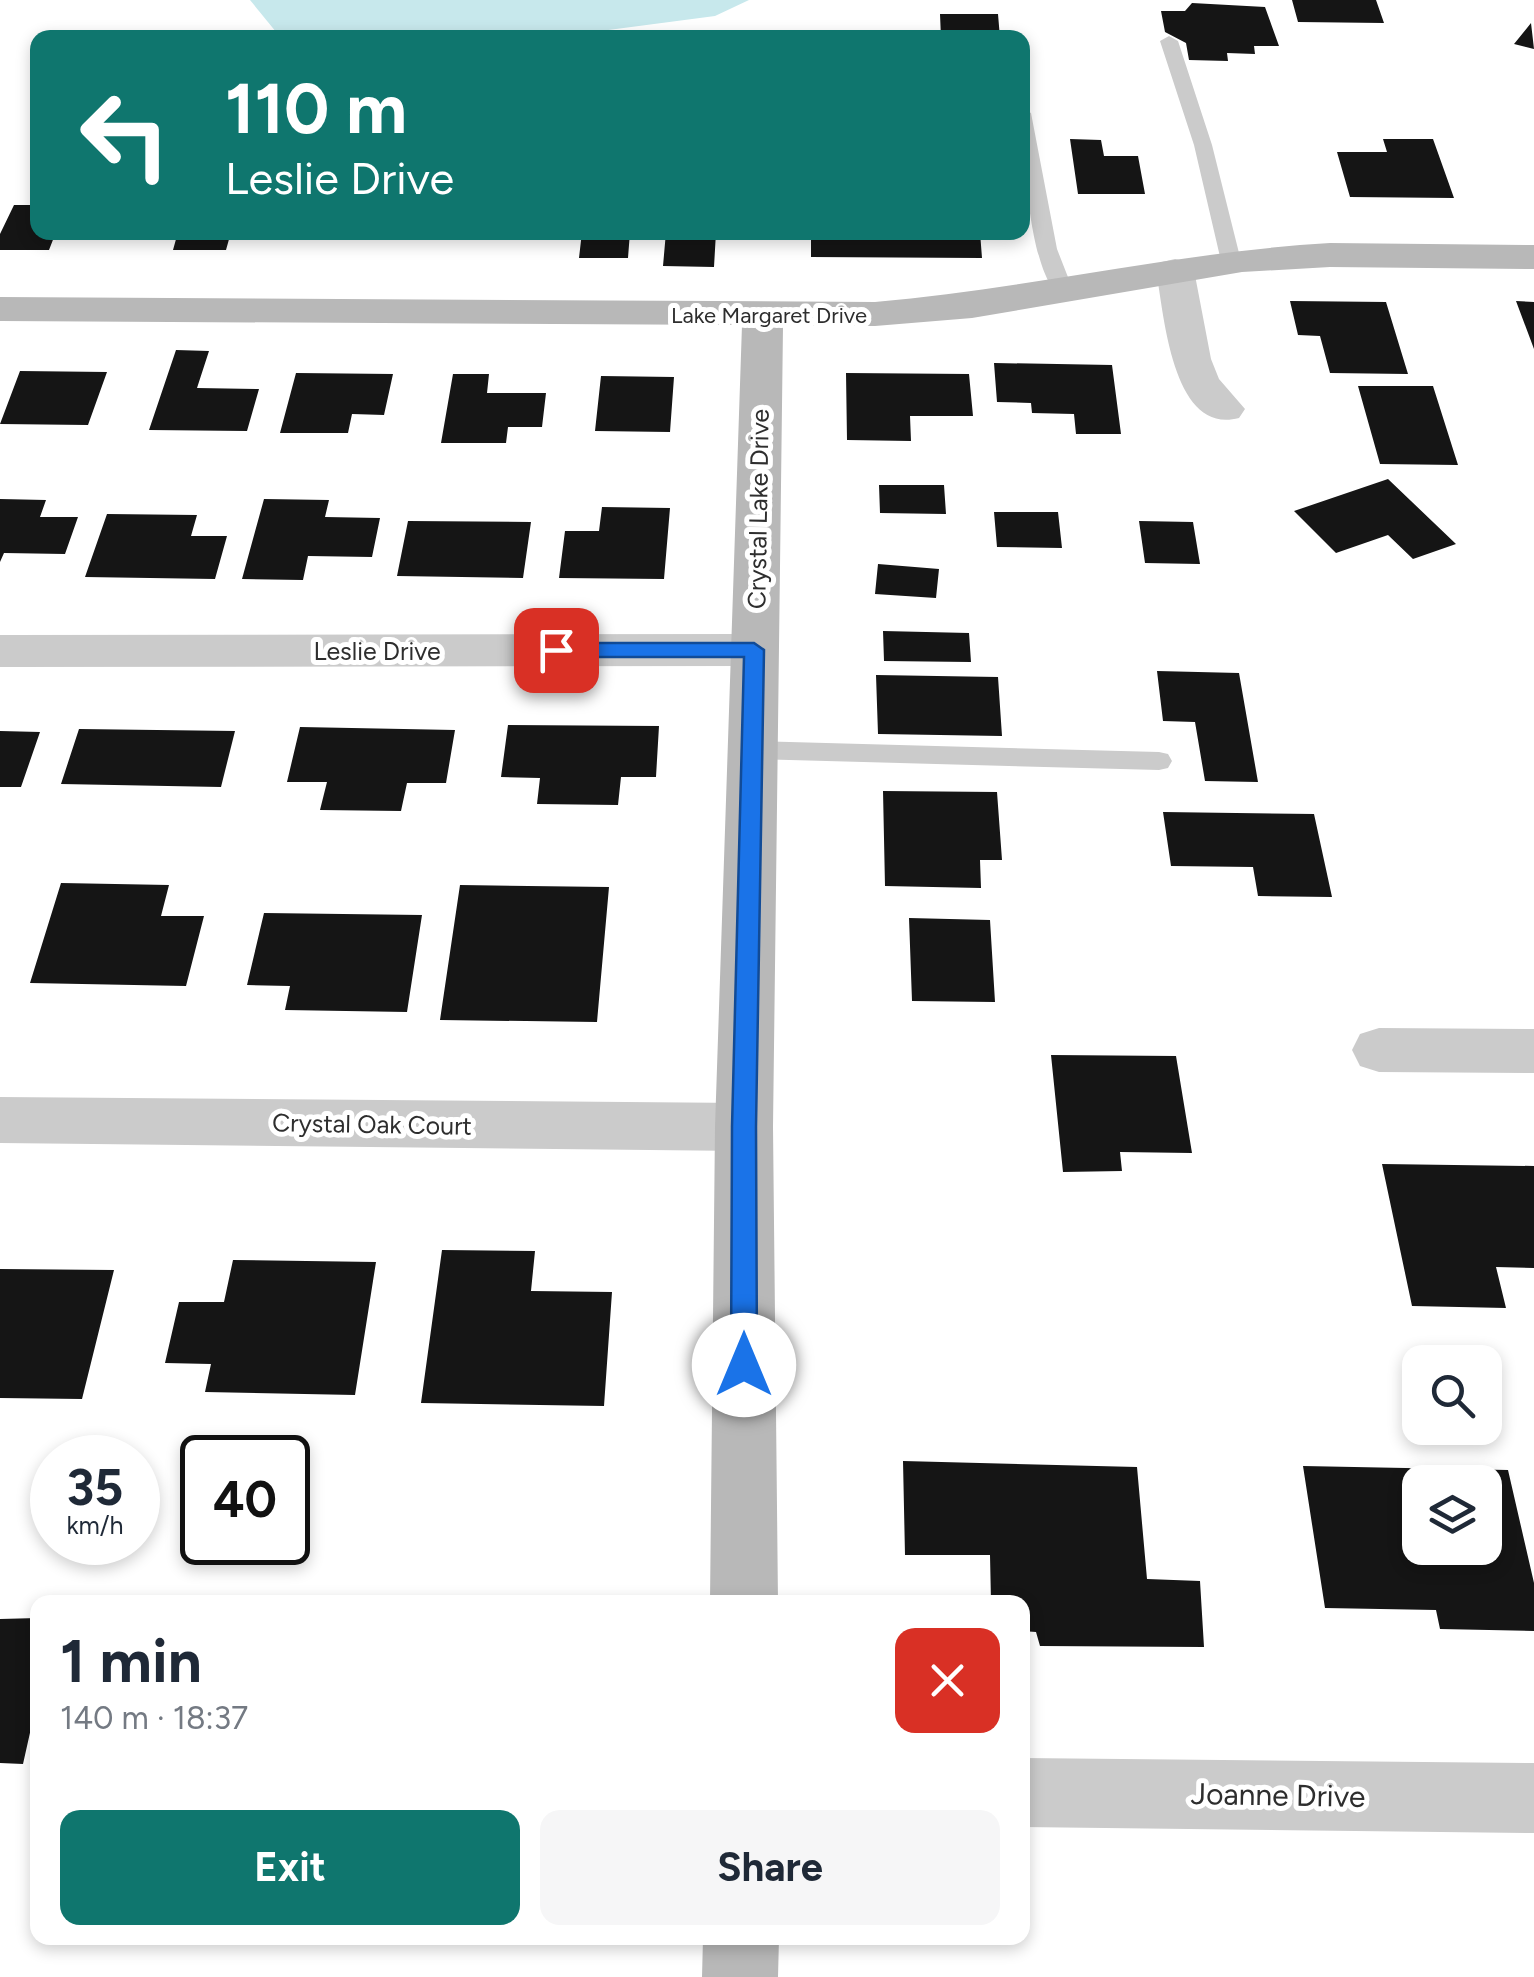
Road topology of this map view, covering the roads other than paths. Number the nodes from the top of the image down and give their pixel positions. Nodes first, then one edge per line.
1 (1169, 41) dead end
2 (1030, 157) edge
3 (1534, 257) edge
4 (1232, 261) junction
5 (1175, 270) junction
6 (1064, 290) junction
7 (0, 310) edge
8 (763, 316) junction
9 (1225, 409) dead end
10 (754, 650) junction
11 (0, 651) edge
12 (752, 750) junction
13 (1159, 761) dead end
14 (1379, 1050) dead end
15 (1534, 1051) edge
16 (0, 1120) edge
17 (744, 1127) junction
18 (744, 1595) edge
19 (1030, 1792) edge
20 (1534, 1798) edge
21 (741, 1945) edge
22 (740, 1977) edge

1 - 4 lane
2 - 6 lane
3 - 4 street, Lake Margaret Drive
4 - 5 street, Lake Margaret Drive
5 - 6 street, Lake Margaret Drive
5 - 9 street
6 - 8 street, Lake Margaret Drive
7 - 8 street, Lake Margaret Drive
8 - 10 street, Crystal Lake Drive
10 - 11 street, Leslie Drive
10 - 12 street, Crystal Lake Drive
12 - 13 lane
12 - 17 street, Crystal Lake Drive
14 - 15 street
16 - 17 street, Crystal Oak Court
17 - 18 street, Crystal Lake Drive
19 - 20 street, Joanne Drive
21 - 22 street

